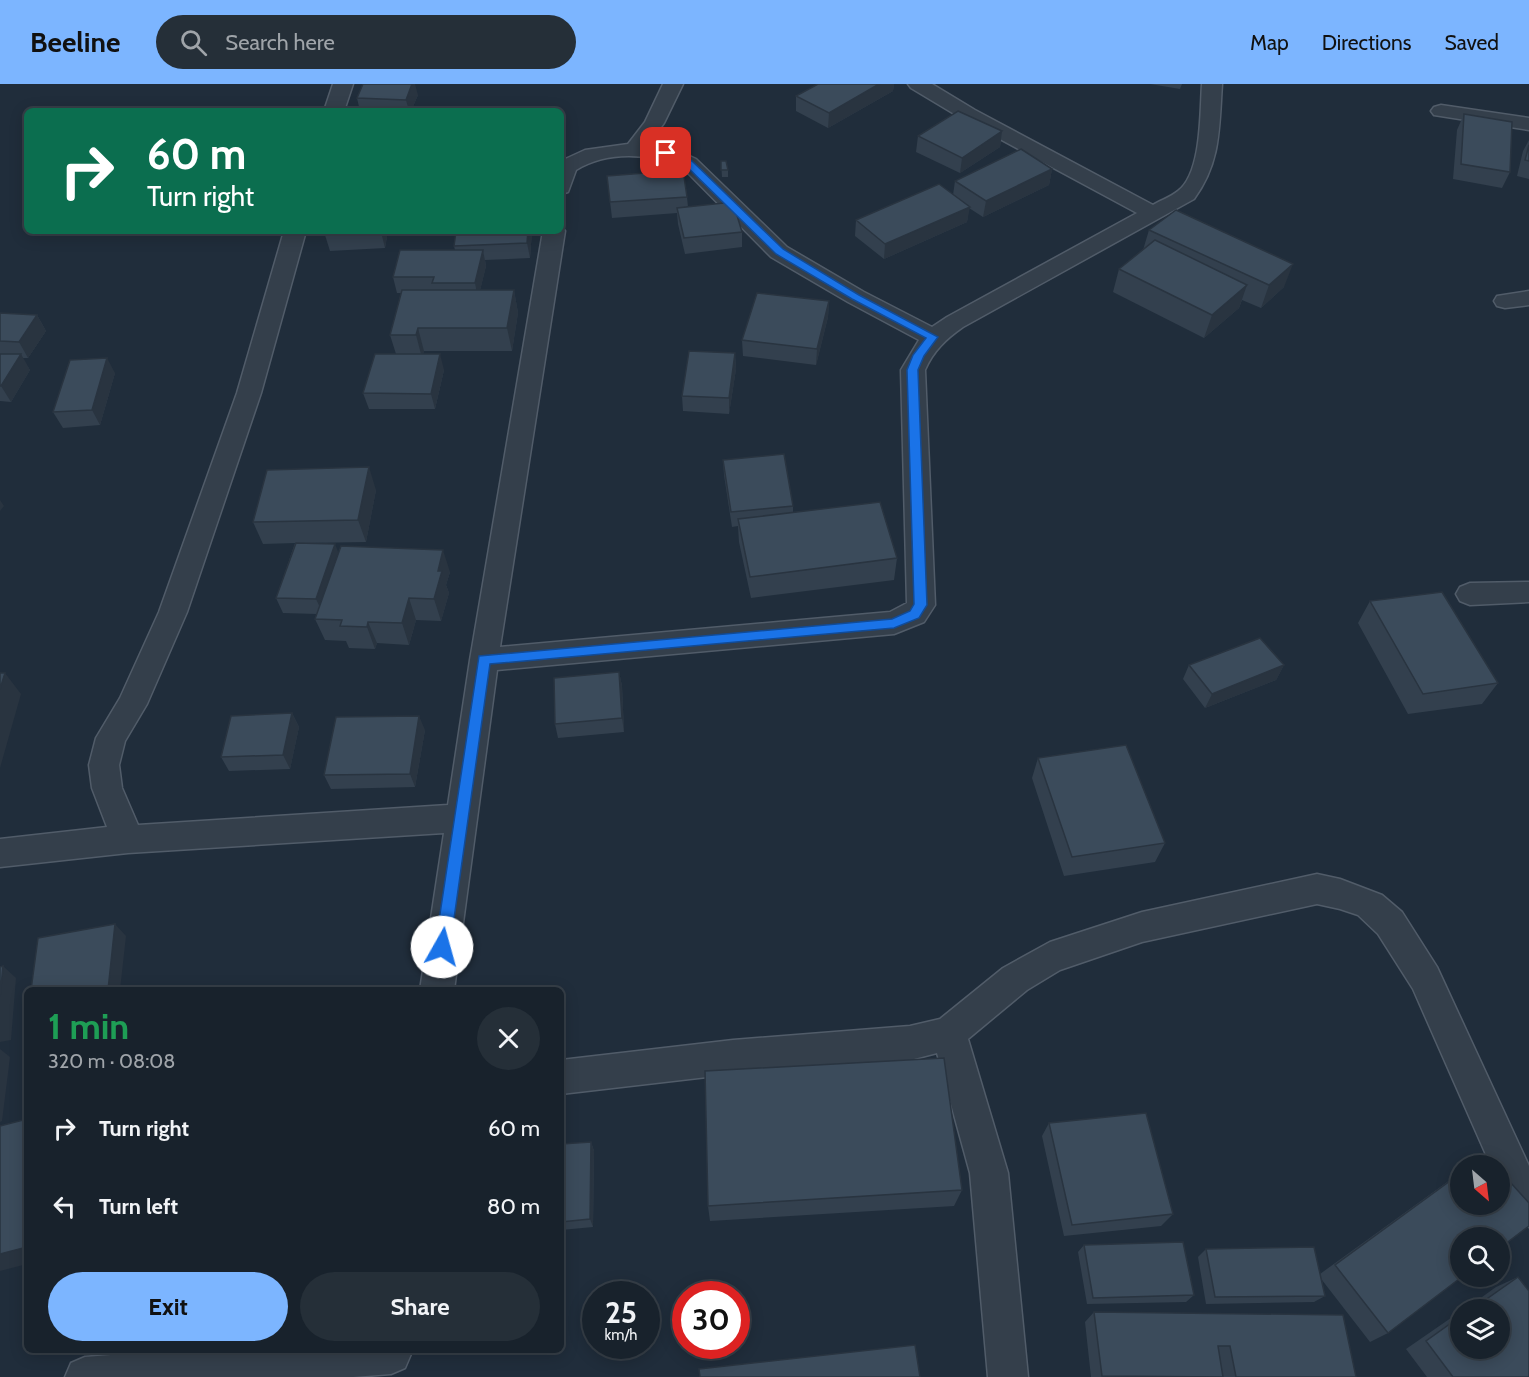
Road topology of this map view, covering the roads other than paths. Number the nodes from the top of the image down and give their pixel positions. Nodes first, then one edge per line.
1 (343, 84) edge
2 (673, 84) edge
3 (918, 84) edge
4 (1212, 84) edge
5 (335, 108) edge
6 (1441, 111) dead end
7 (1529, 124) edge
8 (633, 151) junction
9 (564, 176) edge
10 (1153, 213) junction
11 (294, 234) edge
12 (554, 234) edge
13 (1529, 298) edge
14 (1505, 300) dead end
15 (932, 337) junction
16 (1529, 592) edge
17 (1470, 594) dead end
18 (484, 660) junction
19 (461, 818) junction
20 (128, 839) junction
21 (0, 852) edge
22 (437, 987) edge
23 (949, 1033) junction
24 (564, 1077) edge
25 (1529, 1208) edge
26 (390, 1360) edge
27 (85, 1377) edge
28 (1008, 1377) edge

1 - 5 street
2 - 8 street
3 - 10 street
4 - 10 street
6 - 7 street
8 - 9 street
8 - 15 street
10 - 15 street
11 - 20 street
12 - 18 street
13 - 14 street
15 - 18 street
16 - 17 street
18 - 19 street
19 - 20 street
19 - 22 street
20 - 21 street
23 - 24 street
23 - 25 street
23 - 28 street
26 - 27 street

